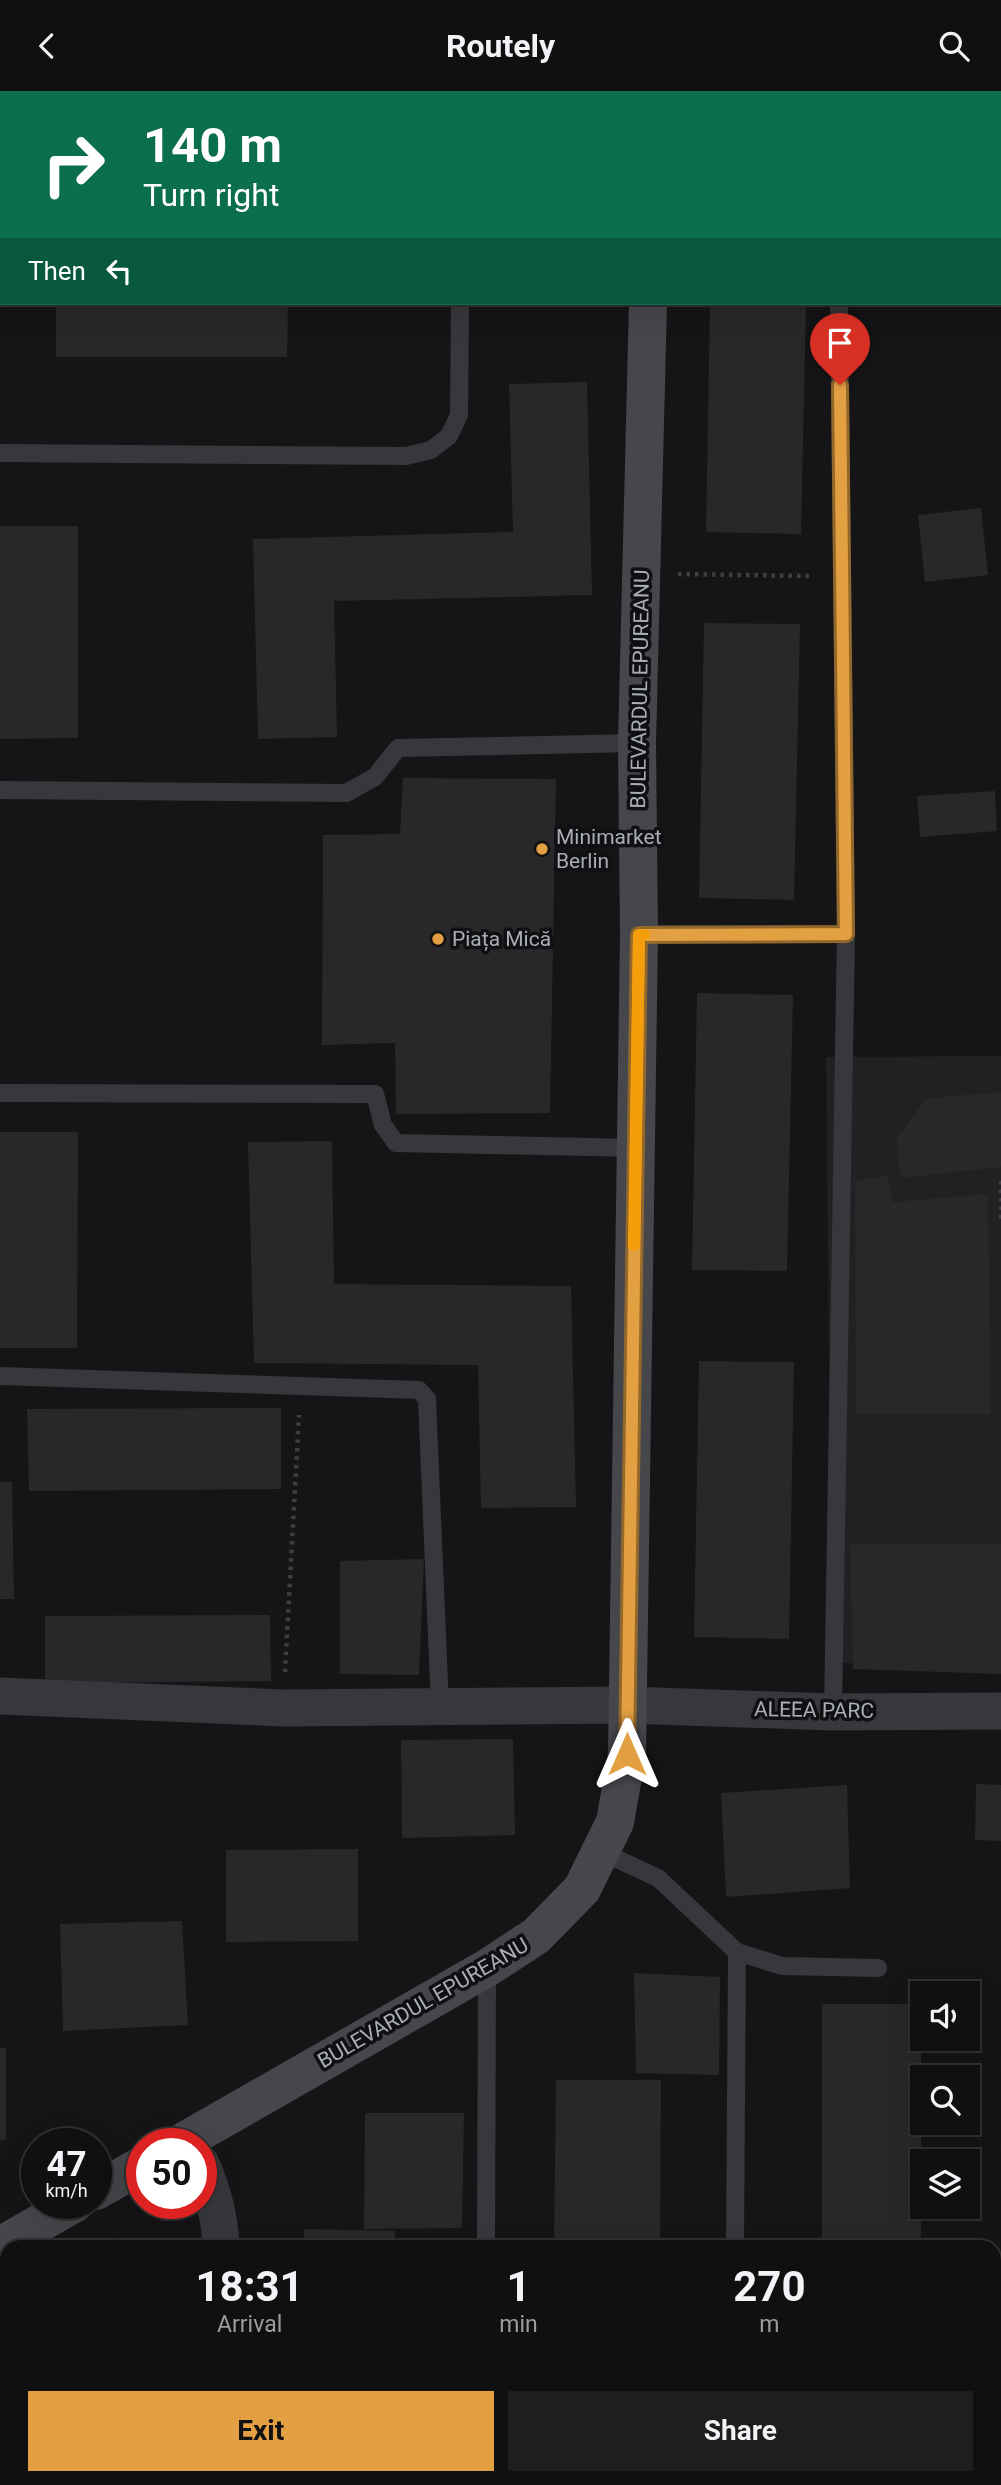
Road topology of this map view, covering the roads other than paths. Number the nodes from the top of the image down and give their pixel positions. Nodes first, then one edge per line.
1 (460, 305) edge
2 (648, 305) edge
3 (839, 305) edge
4 (0, 453) edge
5 (637, 743) junction
6 (0, 790) edge
7 (846, 934) junction
8 (639, 935) junction
9 (0, 1093) edge
10 (636, 1148) junction
11 (0, 1376) edge
12 (0, 1696) edge
13 (627, 1705) junction
14 (440, 1707) junction
15 (1001, 1711) edge
16 (833, 1712) junction
17 (600, 1851) junction
18 (737, 1952) junction
19 (487, 1968) junction
20 (878, 1968) dead end
21 (217, 2131) edge
22 (217, 2210) edge
23 (47, 2219) edge
24 (10, 2240) edge
25 (220, 2240) edge
26 (486, 2240) edge
27 (735, 2240) edge

1 - 4 lane
2 - 5 main road, BULEVARDUL EPUREANU
3 - 7 lane
5 - 6 lane
5 - 8 main road, BULEVARDUL EPUREANU
7 - 8 lane
7 - 16 lane
8 - 10 main road, BULEVARDUL EPUREANU
9 - 10 lane
10 - 13 main road, BULEVARDUL EPUREANU
11 - 14 lane
12 - 14 street, ALEEA PARC
13 - 14 street, ALEEA PARC
13 - 16 street, ALEEA PARC
13 - 17 main road, BULEVARDUL EPUREANU
15 - 16 street, ALEEA PARC
17 - 18 lane
17 - 19 main road, BULEVARDUL EPUREANU
18 - 20 lane
18 - 27 lane
19 - 21 main road, BULEVARDUL EPUREANU
19 - 26 lane
22 - 25 street
23 - 24 main road

